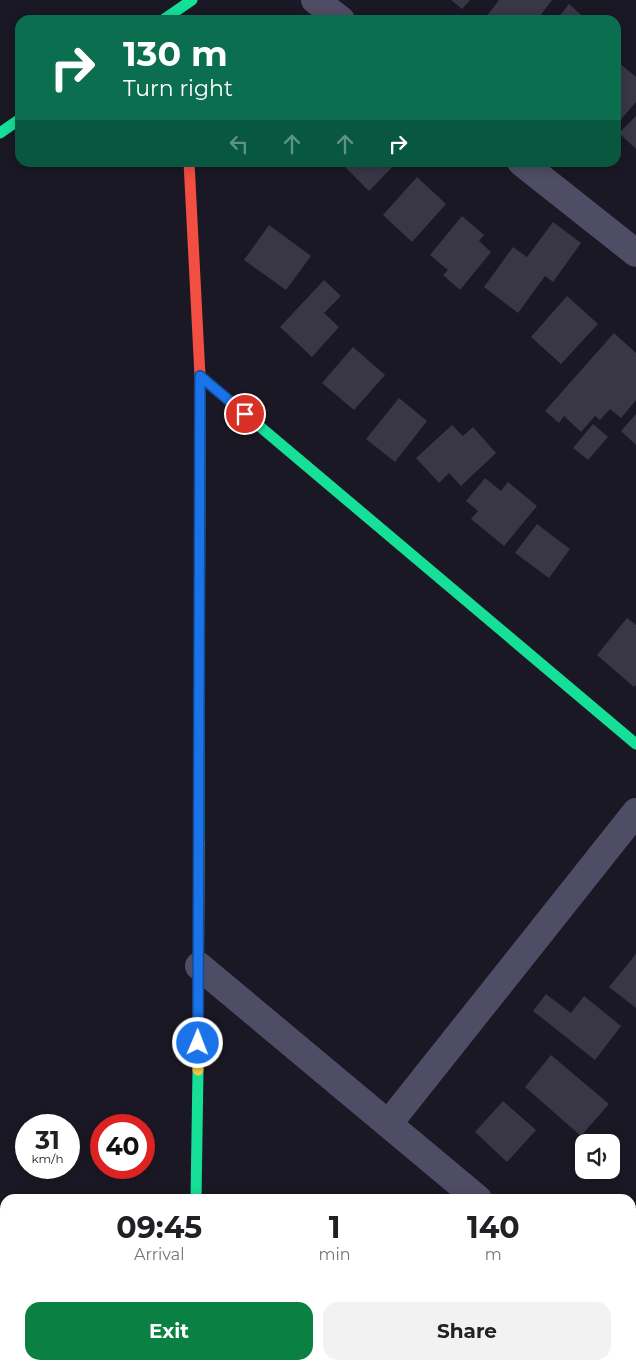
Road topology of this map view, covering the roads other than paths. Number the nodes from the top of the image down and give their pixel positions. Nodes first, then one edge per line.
1 (315, 0) edge
2 (334, 15) edge
3 (15, 122) edge
4 (0, 132) edge
5 (189, 167) edge
6 (527, 167) edge
7 (636, 253) edge
8 (200, 376) junction
9 (636, 744) edge
10 (636, 812) edge
11 (199, 966) junction
12 (389, 1123) junction
13 (196, 1194) edge
14 (472, 1194) edge

1 - 2 street
3 - 4 street
5 - 8 street
6 - 7 street
8 - 9 street
8 - 11 street
10 - 12 street
11 - 12 street
11 - 13 street
12 - 14 street

